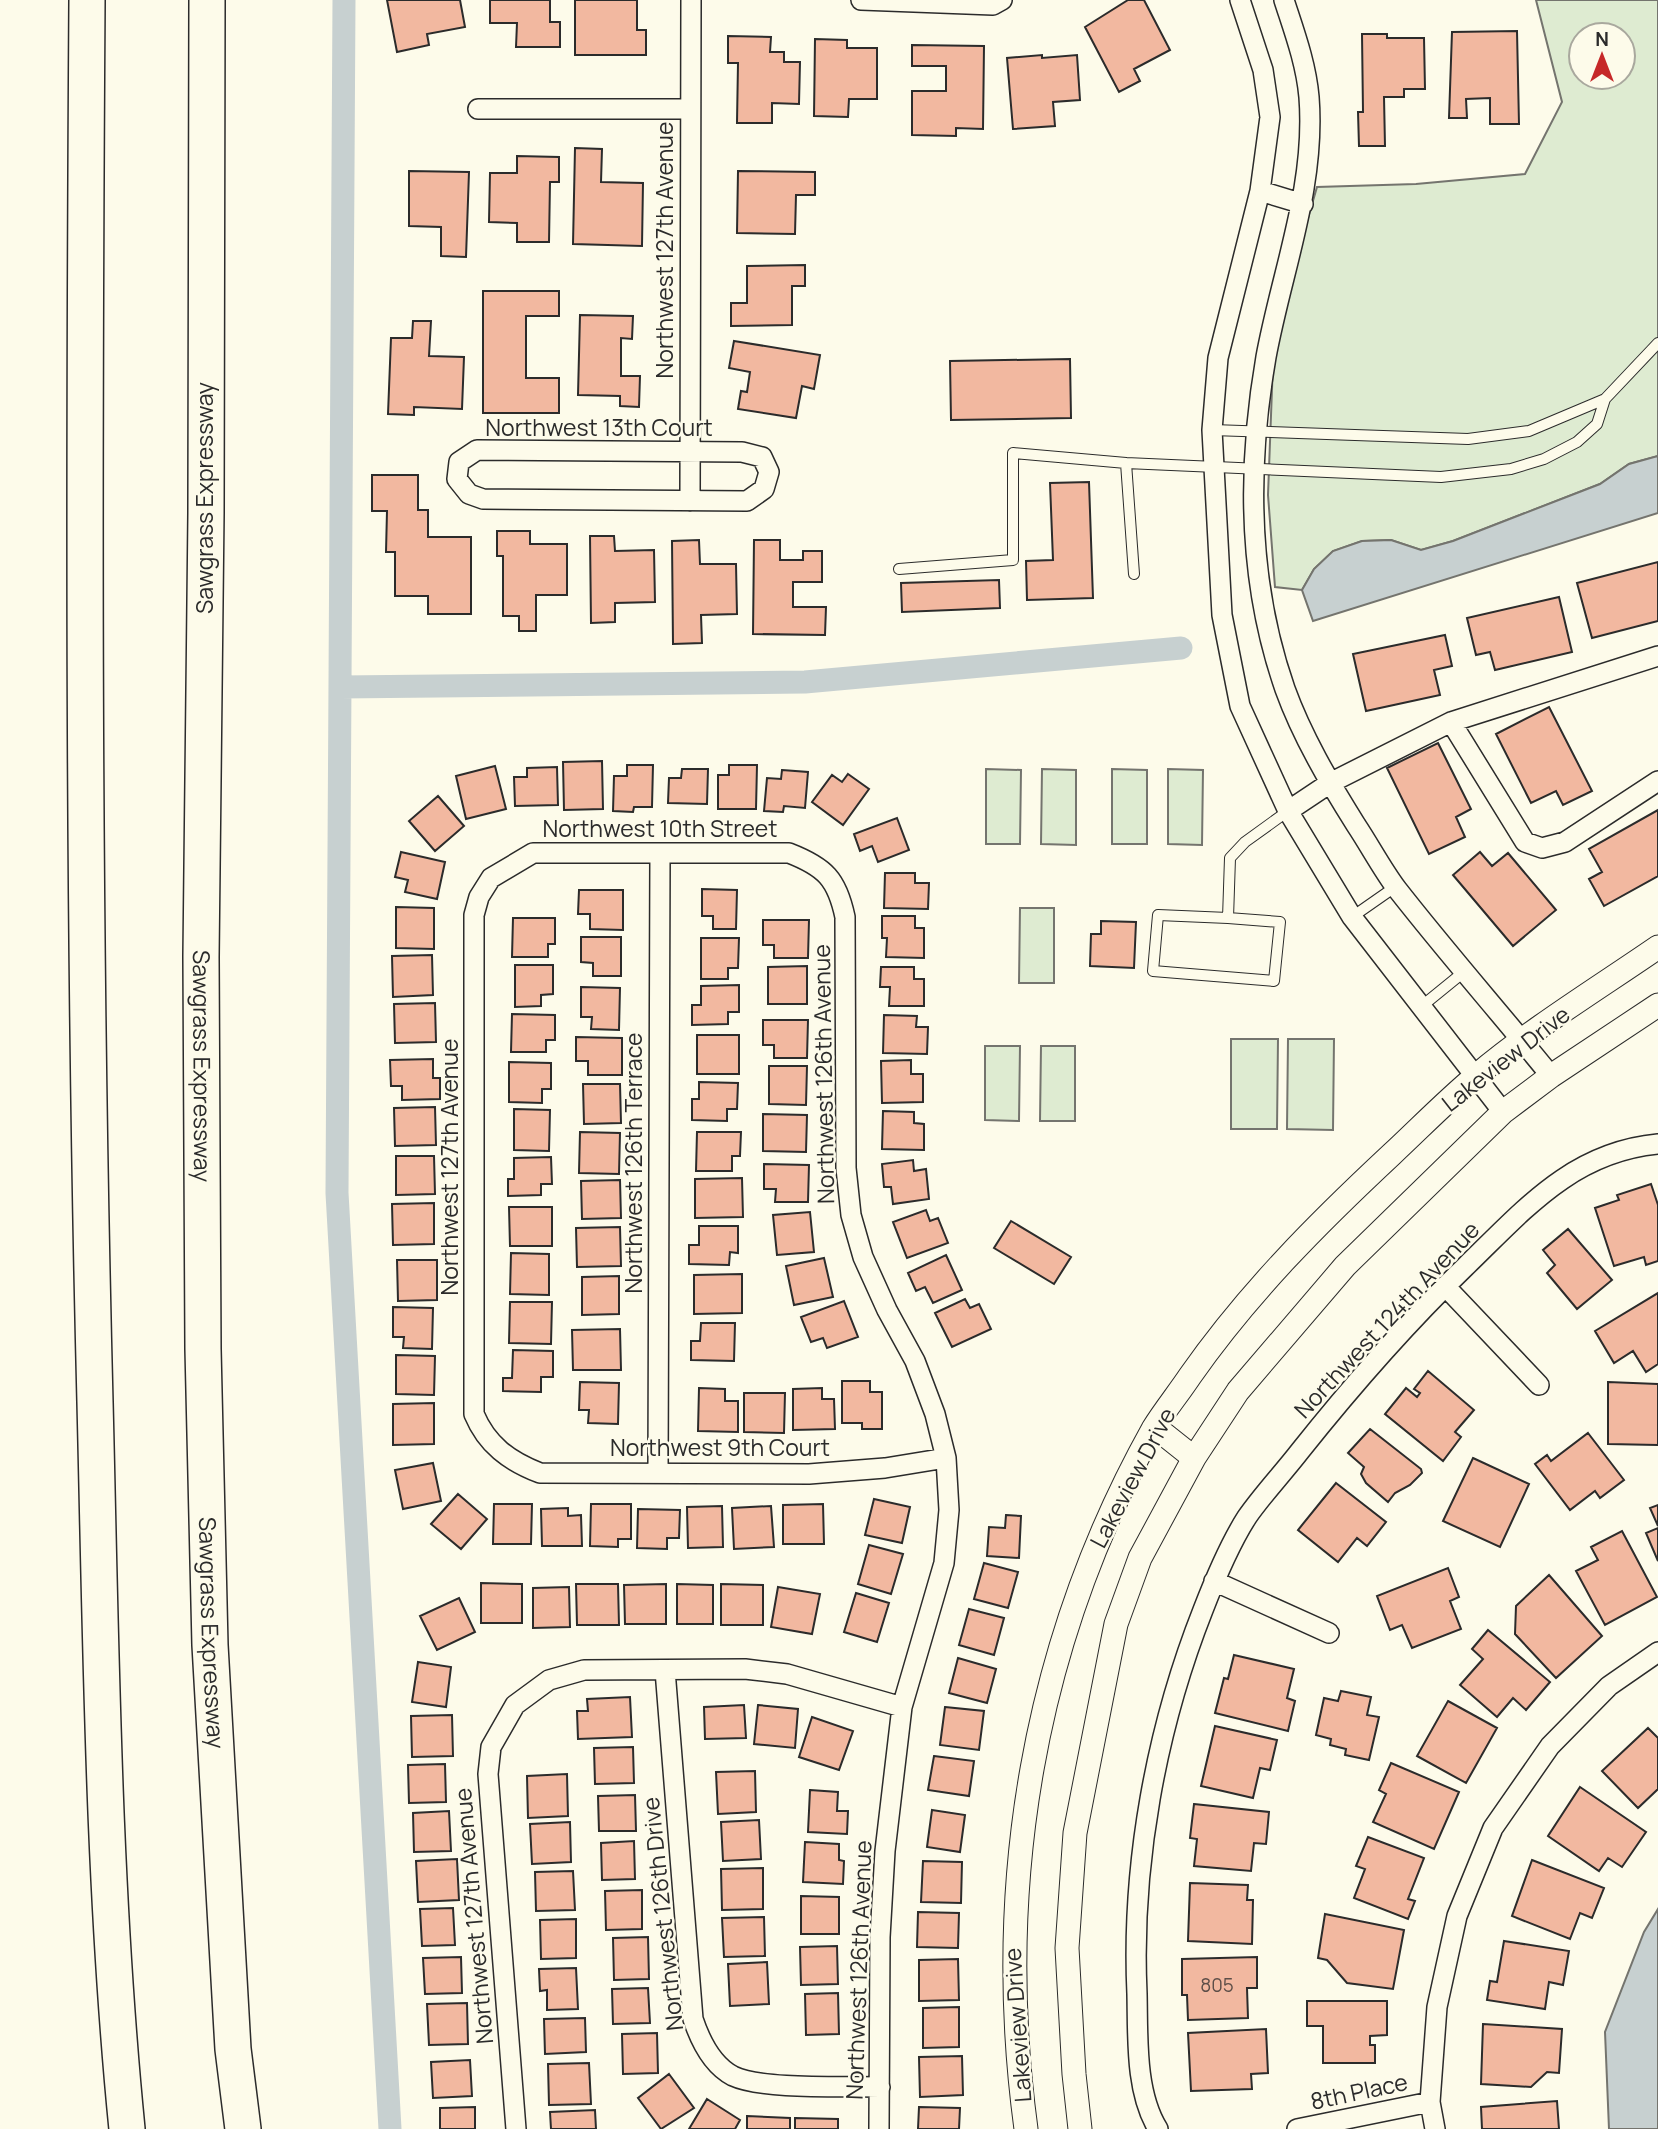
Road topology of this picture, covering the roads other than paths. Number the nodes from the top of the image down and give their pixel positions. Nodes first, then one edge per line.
1 (87, 0) edge
2 (207, 0) edge
3 (691, 0) edge
4 (861, 0) edge
5 (1002, 0) edge
6 (1240, 0) edge
7 (1284, 0) edge
8 (478, 109) dead end
9 (690, 109) junction
10 (1260, 191) junction
11 (1303, 204) junction
12 (1658, 343) edge
13 (1605, 399) junction
14 (1212, 430) junction
15 (1256, 432) junction
16 (690, 452) junction
17 (1126, 463) junction
18 (1212, 468) junction
19 (1253, 470) junction
20 (690, 501) junction
21 (899, 569) dead end
22 (1133, 574) dead end
23 (1658, 656) edge
24 (1451, 722) junction
25 (1658, 780) edge
26 (1330, 783) junction
27 (1288, 811) junction
28 (660, 853) junction
29 (829, 876) joint
30 (491, 878) joint
31 (1395, 887) junction
32 (1352, 917) junction
33 (1228, 918) junction
34 (1658, 947) edge
35 (1465, 971) junction
36 (1658, 1005) edge
37 (1422, 1006) junction
38 (1522, 1040) junction
39 (1476, 1076) junction
40 (1551, 1076) junction
41 (1503, 1112) junction
42 (1658, 1144) edge
43 (1445, 1286) junction
44 (1539, 1385) dead end
45 (1154, 1427) junction
46 (500, 1451) joint
47 (946, 1458) junction
48 (1194, 1458) junction
49 (658, 1473) junction
50 (1214, 1581) junction
51 (1329, 1633) dead end
52 (1658, 1652) edge
53 (665, 1670) junction
54 (902, 1707) junction
55 (880, 2087) junction
56 (1430, 2102) junction
57 (127, 2129) edge
58 (243, 2129) edge
59 (516, 2129) edge
60 (879, 2129) edge
61 (1026, 2129) edge
62 (1080, 2129) edge
63 (1158, 2129) edge
64 (1297, 2129) edge
65 (1435, 2129) edge

1 - 57 highway
2 - 58 highway, Sawgrass Expressway
3 - 9 street, Northwest 127th Avenue
4 - 5 street
6 - 10 street
7 - 11 street
8 - 9 street
9 - 16 street, Northwest 127th Avenue
10 - 11 street
10 - 14 street
11 - 15 street
12 - 13 lane
13 - 15 lane
13 - 19 lane
14 - 15 lane
14 - 18 street
15 - 19 street
16 - 20 street, Northwest 127th Avenue
16 - 20 street, Northwest 13th Court
16 - 20 street, Northwest 13th Court
17 - 18 lane
17 - 21 lane
17 - 22 lane
18 - 19 lane
18 - 27 street
19 - 26 street
23 - 24 street
24 - 25 street
24 - 26 street
26 - 27 street
26 - 31 street
27 - 32 street
27 - 33 lane
28 - 29 street, Northwest 10th Street
28 - 30 street, Northwest 10th Street
28 - 49 street, Northwest 126th Terrace
29 - 47 street, Northwest 126th Avenue
30 - 46 street, Northwest 127th Avenue
31 - 32 lane
31 - 35 street
32 - 37 street
33 - 33 lane
34 - 38 street, Lakeview Drive
35 - 37 lane
35 - 38 street
36 - 40 street, Lakeview Drive
37 - 39 street
38 - 39 street, Lakeview Drive
38 - 40 street
39 - 41 street
39 - 45 street, Lakeview Drive
40 - 41 street, Lakeview Drive
41 - 48 street, Lakeview Drive
42 - 43 street, Northwest 124th Avenue
43 - 44 street
43 - 50 street, Northwest 124th Avenue
45 - 48 street
45 - 61 street, Lakeview Drive
46 - 49 street, Northwest 9th Court
47 - 49 street, Northwest 9th Court
47 - 54 street, Northwest 126th Avenue
48 - 62 street, Lakeview Drive
50 - 51 street
50 - 63 street, Northwest 124th Avenue
52 - 56 street
53 - 54 street
53 - 55 street, Northwest 126th Drive
53 - 59 street, Northwest 127th Avenue
54 - 55 street, Northwest 126th Avenue
55 - 60 street, Northwest 126th Avenue
56 - 64 street, 8th Place
56 - 65 street

